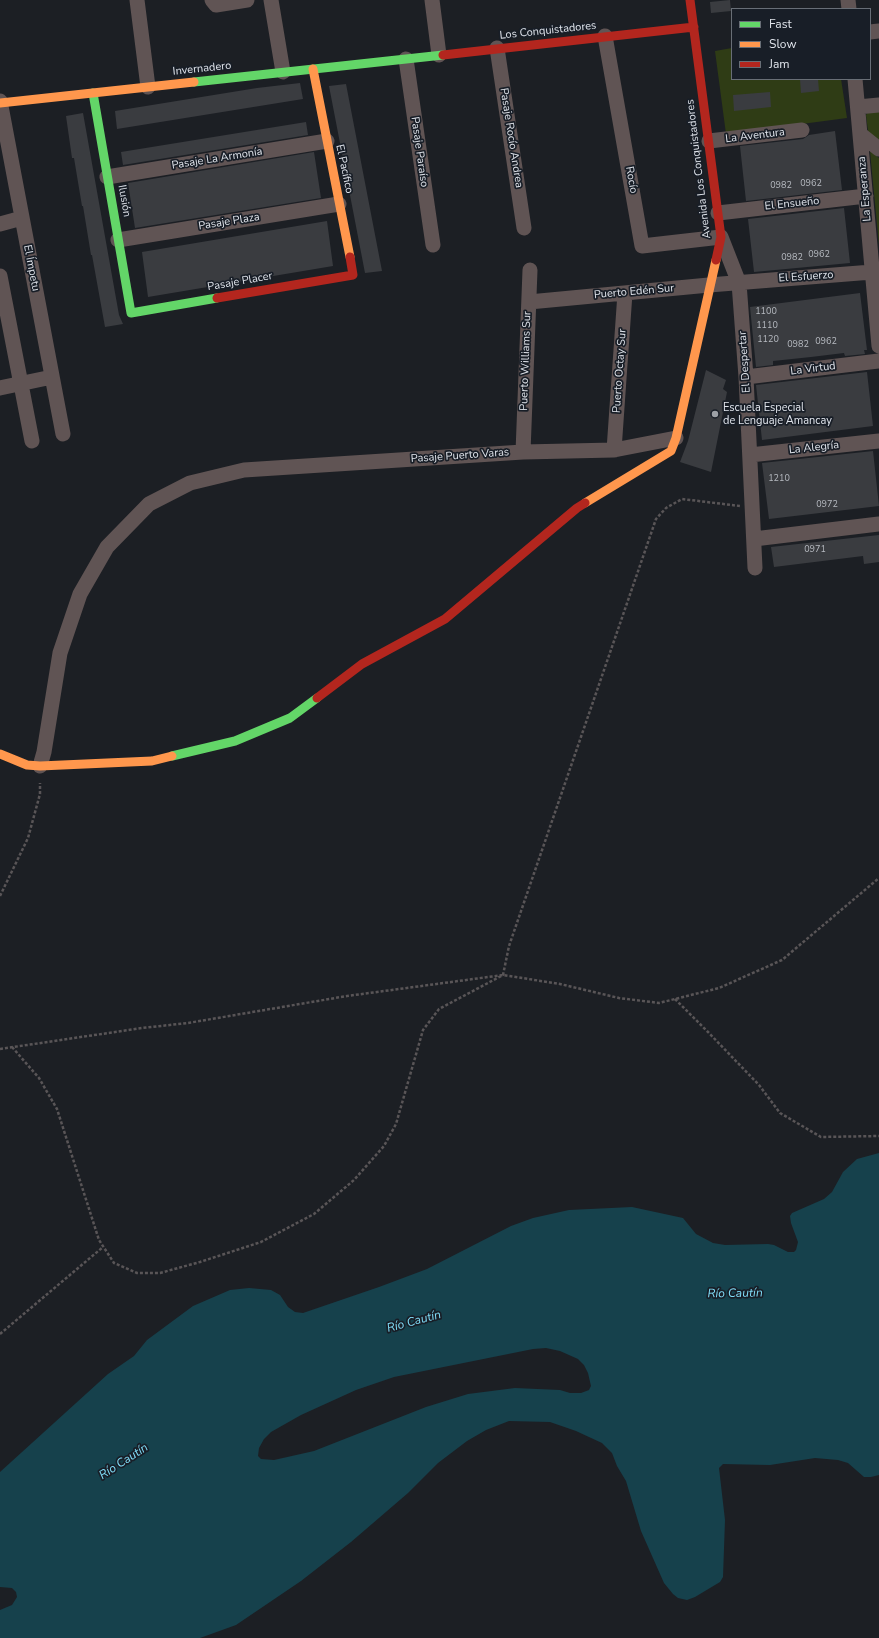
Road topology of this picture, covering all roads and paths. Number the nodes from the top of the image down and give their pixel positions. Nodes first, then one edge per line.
1 (136, 0) edge
2 (212, 0) edge
3 (247, 0) edge
4 (271, 0) edge
5 (432, 0) edge
6 (690, 0) edge
7 (694, 26) junction
8 (605, 36) junction
9 (497, 48) junction
10 (439, 55) junction
11 (406, 59) junction
12 (313, 69) junction
13 (282, 72) junction
14 (855, 80) edge
15 (148, 87) junction
16 (93, 93) junction
17 (0, 103) edge
18 (879, 105) edge
19 (858, 107) junction
20 (802, 130) dead end
21 (860, 134) junction
22 (326, 142) junction
23 (708, 142) junction
24 (879, 149) edge
25 (107, 178) junction
26 (866, 196) junction
27 (339, 204) junction
28 (718, 213) junction
29 (22, 218) junction
30 (0, 224) edge
31 (524, 228) dead end
32 (721, 237) junction
33 (118, 240) junction
34 (433, 245) dead end
35 (530, 270) dead end
36 (872, 272) junction
37 (353, 275) joint
38 (0, 276) edge
39 (739, 283) junction
40 (709, 285) junction
41 (625, 293) junction
42 (877, 298) edge
43 (529, 302) junction
44 (4, 313) edge
45 (131, 313) joint
46 (879, 346) edge
47 (879, 361) edge
48 (52, 377) junction
49 (746, 377) junction
50 (21, 383) junction
51 (0, 388) edge
52 (63, 434) dead end
53 (32, 441) dead end
54 (879, 441) edge
55 (673, 445) junction
56 (614, 450) junction
57 (522, 452) junction
58 (750, 455) junction
59 (752, 508) junction
60 (879, 524) edge
61 (754, 539) junction
62 (755, 568) dead end
63 (0, 754) edge
64 (40, 766) junction
65 (879, 878) edge
66 (0, 896) edge
67 (503, 975) junction
68 (674, 999) junction
69 (12, 1047) junction
70 (0, 1049) edge
71 (879, 1136) edge
72 (103, 1247) junction
73 (0, 1334) edge

1 - 15 street
2 - 3 street
4 - 13 street
5 - 10 street
6 - 7 street, Avenida Los Conquistadores
7 - 8 street, Los Conquistadores
7 - 23 street, Avenida Los Conquistadores
8 - 9 street, Los Conquistadores
8 - 32 street, Rocío
9 - 10 street, Los Conquistadores
9 - 31 street, Pasaje Rocío Andrea
10 - 11 street, Los Conquistadores
11 - 12 street, Invernadero
11 - 34 street, Pasaje Paraíso
12 - 13 street, Invernadero
12 - 22 street, El Pacífico
13 - 15 street, Invernadero
14 - 19 street, La Esperanza
15 - 16 street, Invernadero
16 - 17 street, Invernadero
16 - 25 street, Ilusión
17 - 29 street, El Ímpetu
18 - 19 street
19 - 21 street, La Esperanza
20 - 23 street, La Aventura
21 - 24 street
21 - 26 street, La Esperanza
22 - 25 street, Pasaje La Armonía
22 - 27 street, El Pacífico
23 - 28 street, Avenida Los Conquistadores
25 - 33 street, Ilusión
26 - 28 street, El Ensueño
26 - 36 street, La Esperanza
27 - 33 street, Pasaje Plaza
27 - 37 street, El Pacífico
28 - 32 street, Avenida Los Conquistadores
29 - 30 street
29 - 48 street, El Ímpetu
32 - 39 street, El Despertar
32 - 40 street, Avenida Los Conquistadores
33 - 45 street, Ilusión
35 - 43 street, Puerto Williams Sur
36 - 39 street, El Esfuerzo
36 - 42 street, La Esperanza
37 - 45 street, Pasaje Placer
38 - 44 street
39 - 40 street, Puerto Edén Sur
39 - 49 street, El Despertar
40 - 41 street, Puerto Edén Sur
40 - 55 street, Avenida Los Conquistadores
41 - 43 street, Puerto Edén Sur
41 - 56 street, Puerto Octay Sur
42 - 46 street, La Esperanza
43 - 57 street, Puerto Williams Sur
44 - 50 street
47 - 49 street, La Virtud
48 - 50 street
48 - 52 street, El Ímpetu
49 - 58 street, El Despertar
50 - 51 street
50 - 53 street
54 - 58 street, La Alegría
55 - 56 street, Pasaje Puerto Varas
55 - 64 street
56 - 57 street, Pasaje Puerto Varas
57 - 64 street, Pasaje Puerto Varas
58 - 59 street, El Despertar
59 - 61 street, El Despertar
59 - 67 path
60 - 61 street
61 - 62 street, El Despertar
63 - 64 street
64 - 66 path
65 - 68 path
67 - 68 path
67 - 69 path
67 - 72 path
68 - 71 path
69 - 70 path
69 - 72 path
72 - 73 path

